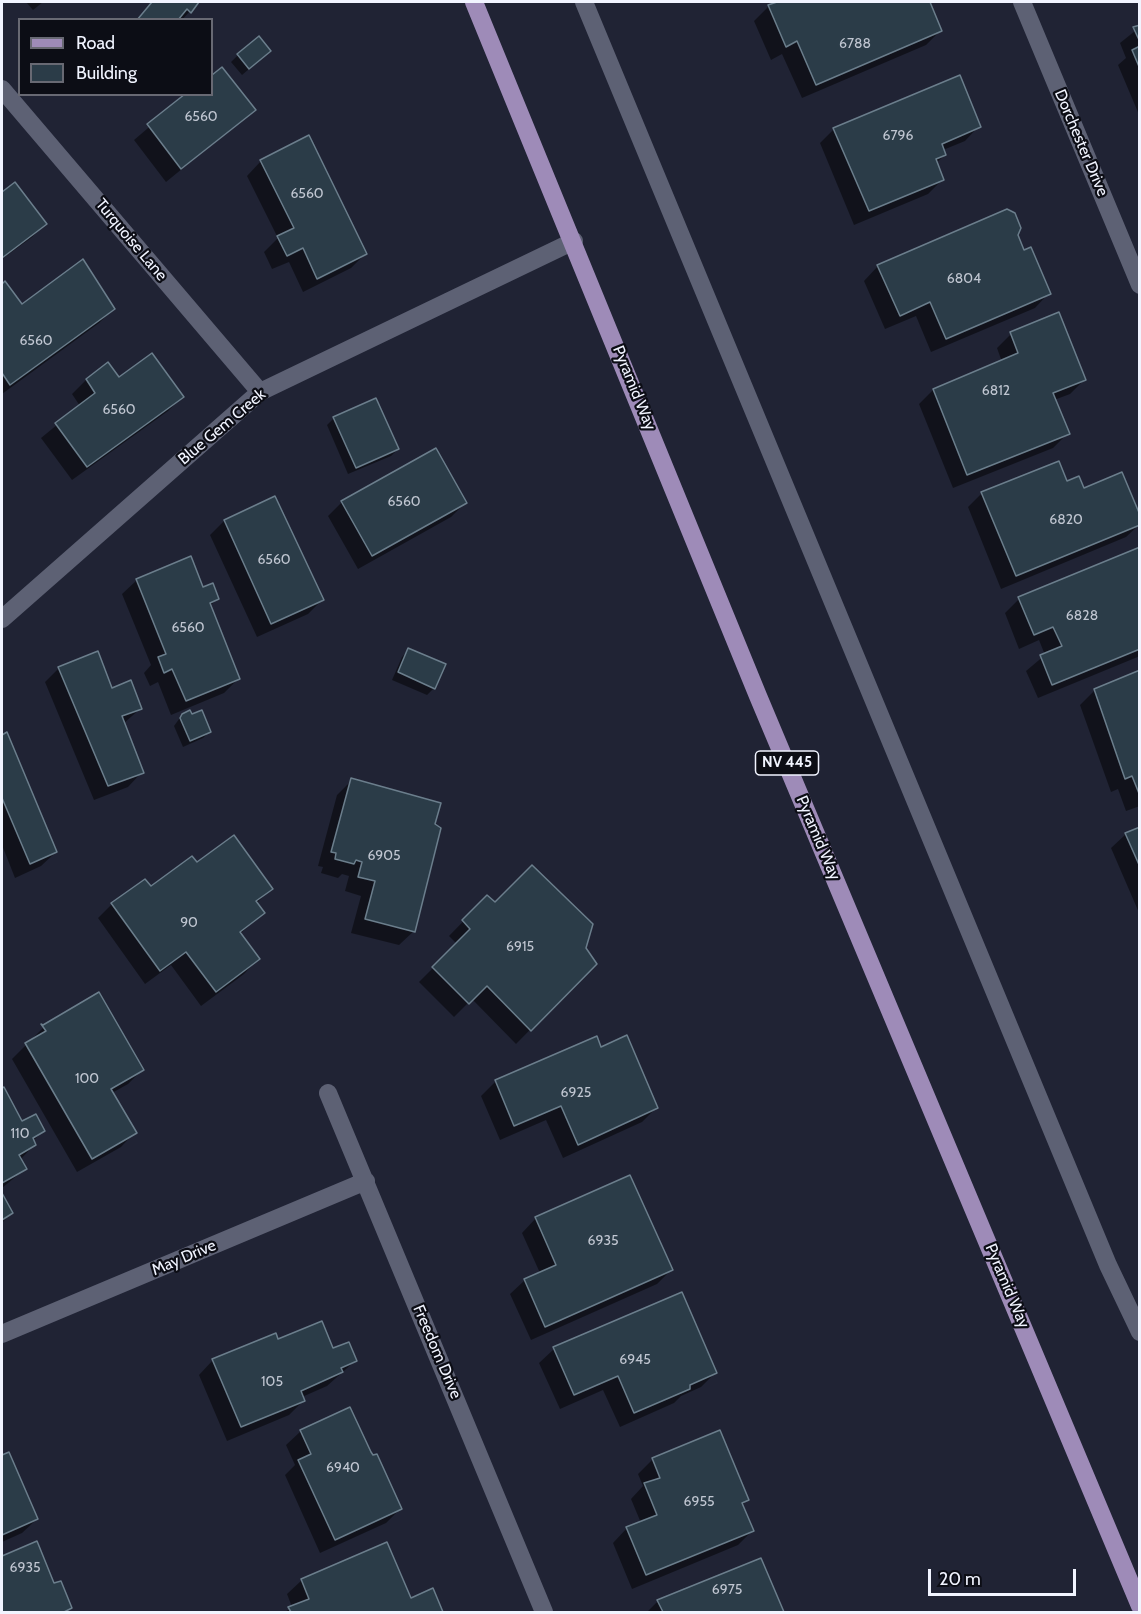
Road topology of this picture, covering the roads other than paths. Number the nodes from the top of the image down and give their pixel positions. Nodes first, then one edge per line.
1 (474, 2) edge
2 (584, 2) edge
3 (1022, 2) edge
4 (2, 89) edge
5 (574, 241) junction
6 (1140, 285) edge
7 (260, 392) junction
8 (2, 619) edge
9 (328, 1093) dead end
10 (366, 1181) junction
11 (1140, 1332) edge
12 (2, 1334) edge
13 (1140, 1606) edge
14 (544, 1612) edge

1 - 5 main road, Pyramid Way / NV 445
2 - 11 street
3 - 6 street, Dorchester Drive
4 - 7 street, Turquoise Lane
5 - 7 street, Blue Gem Creek
5 - 13 main road, Pyramid Way / NV 445
7 - 8 street, Blue Gem Creek
9 - 10 street, Freedom Drive
10 - 12 street, May Drive
10 - 14 street, Freedom Drive

